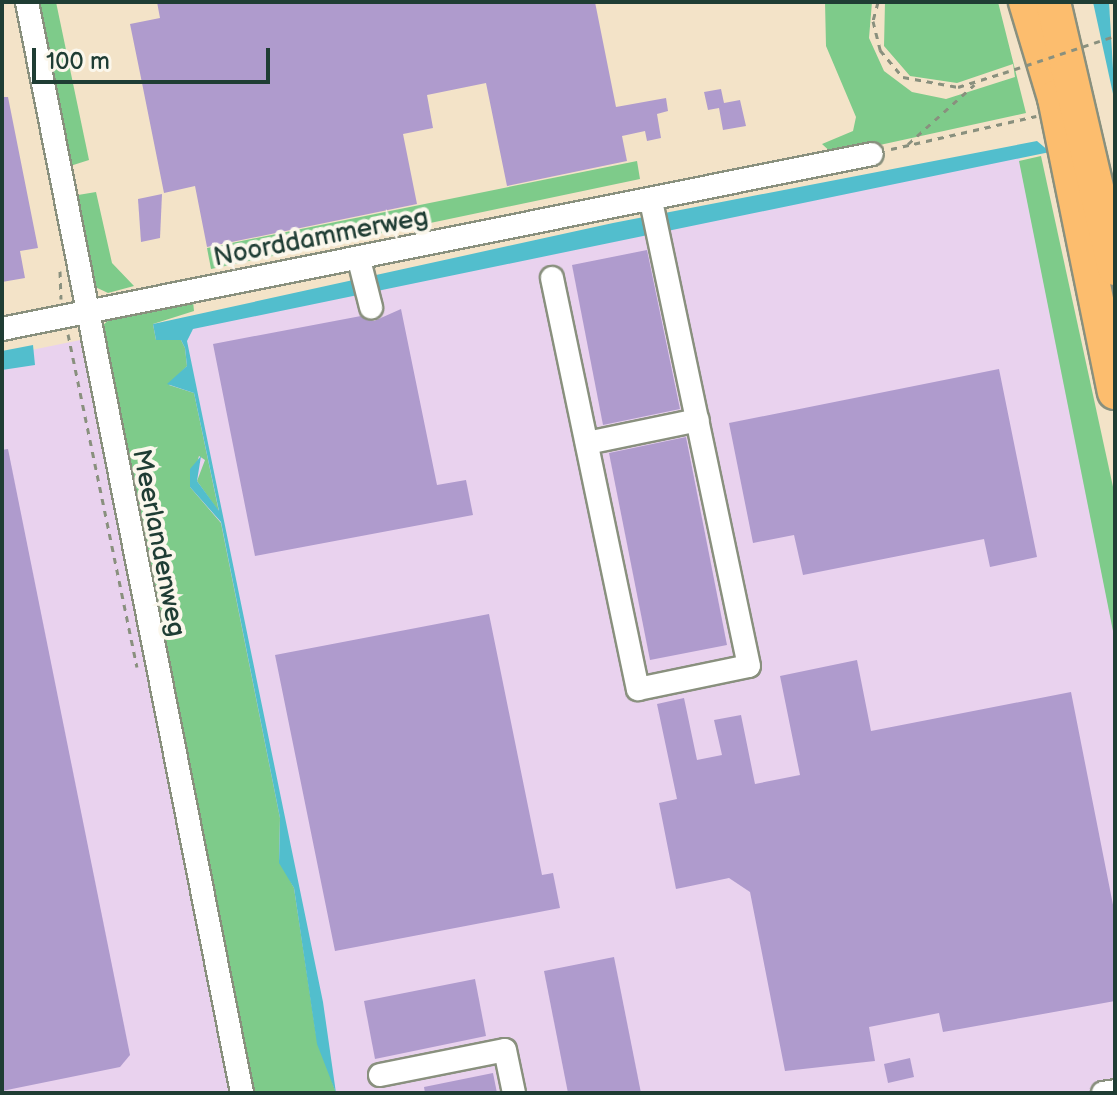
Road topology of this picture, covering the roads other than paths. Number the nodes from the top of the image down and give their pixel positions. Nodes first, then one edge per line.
1 (27, 2) edge
2 (1026, 2) edge
3 (1053, 2) edge
4 (872, 154) dead end
5 (652, 202) junction
6 (361, 263) junction
7 (1115, 268) edge
8 (552, 278) dead end
9 (370, 305) dead end
10 (87, 313) junction
11 (2, 329) edge
12 (1115, 392) edge
13 (698, 420) junction
14 (587, 443) junction
15 (380, 1075) dead end
16 (1115, 1091) edge
17 (242, 1093) edge
18 (514, 1093) edge
19 (1103, 1093) edge

1 - 10 street, Meerlandenweg
2 - 12 highway
3 - 7 highway
4 - 5 street, Noorddammerweg
5 - 6 street, Noorddammerweg
5 - 13 street
6 - 9 street
6 - 10 street, Noorddammerweg
8 - 14 street
10 - 11 street, Noorddammerweg
10 - 17 street, Meerlandenweg
13 - 14 street
13 - 14 street
15 - 18 street
16 - 19 street

